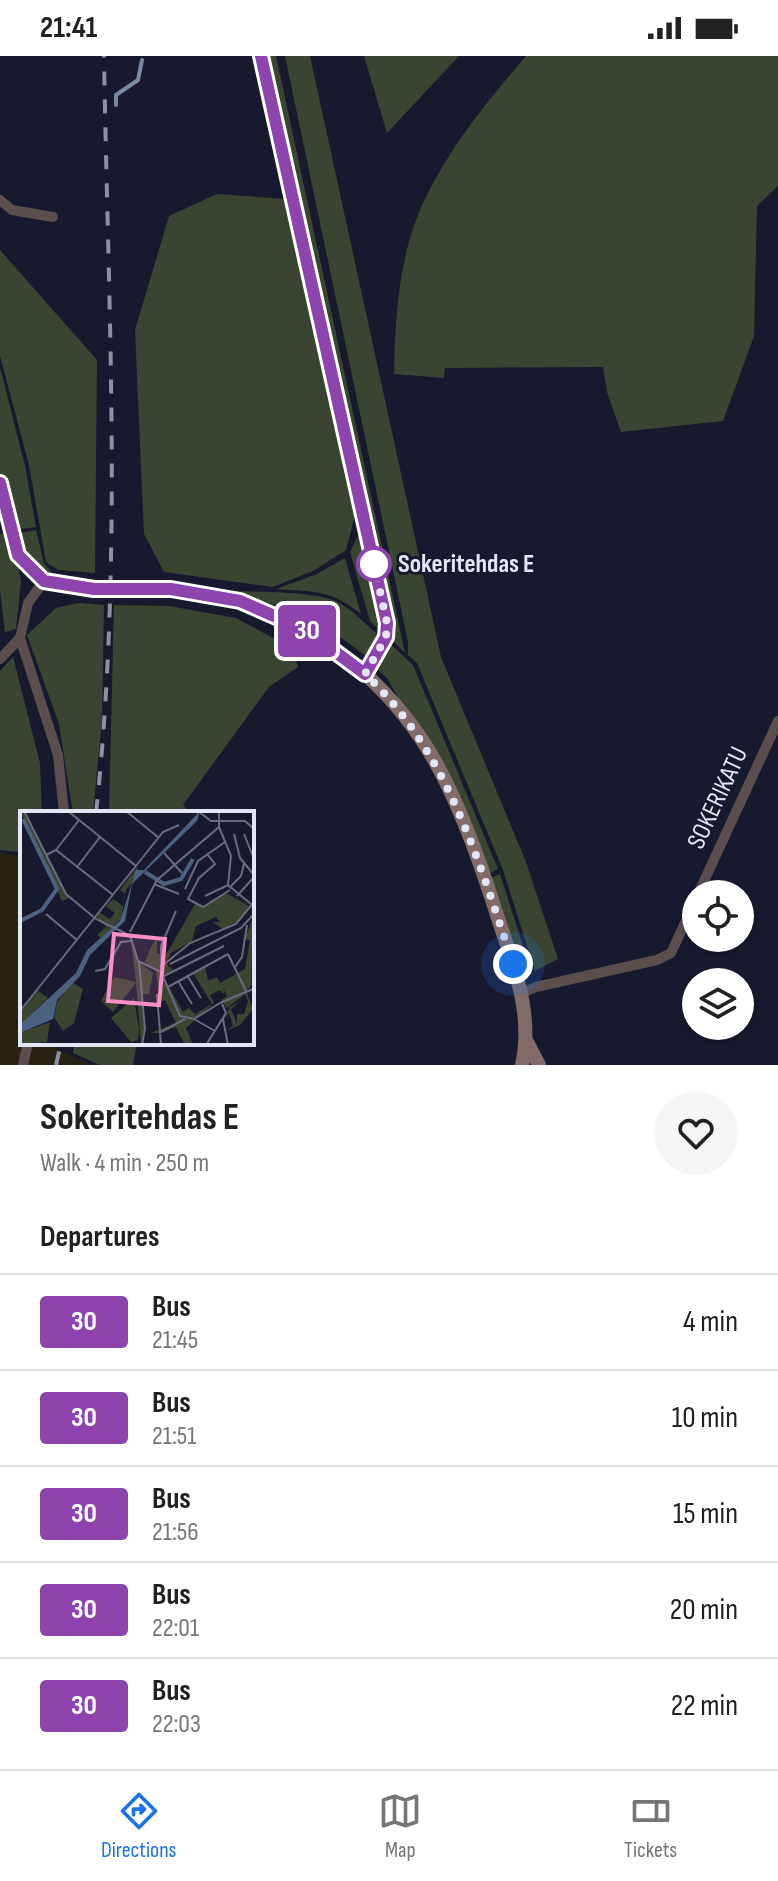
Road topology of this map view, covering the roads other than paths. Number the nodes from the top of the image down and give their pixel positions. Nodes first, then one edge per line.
1 (261, 56) edge
2 (0, 200) edge
3 (53, 217) dead end
4 (0, 483) edge
5 (44, 581) junction
6 (20, 638) junction
7 (0, 659) edge
8 (365, 674) junction
9 (778, 721) edge
10 (64, 811) edge
11 (704, 880) edge
12 (682, 929) edge
13 (522, 993) junction
14 (527, 1042) junction
15 (28, 1045) edge
16 (23, 1065) edge
17 (522, 1065) edge
18 (539, 1065) edge

1 - 8 street
2 - 3 street
4 - 5 main road
5 - 6 street
5 - 8 main road, bridge
6 - 7 street
6 - 10 street
8 - 13 main road
9 - 11 street, SOKERIKATU
12 - 13 street, SOKERIKATU
13 - 14 main road
14 - 17 main road
14 - 18 main road
15 - 16 street

